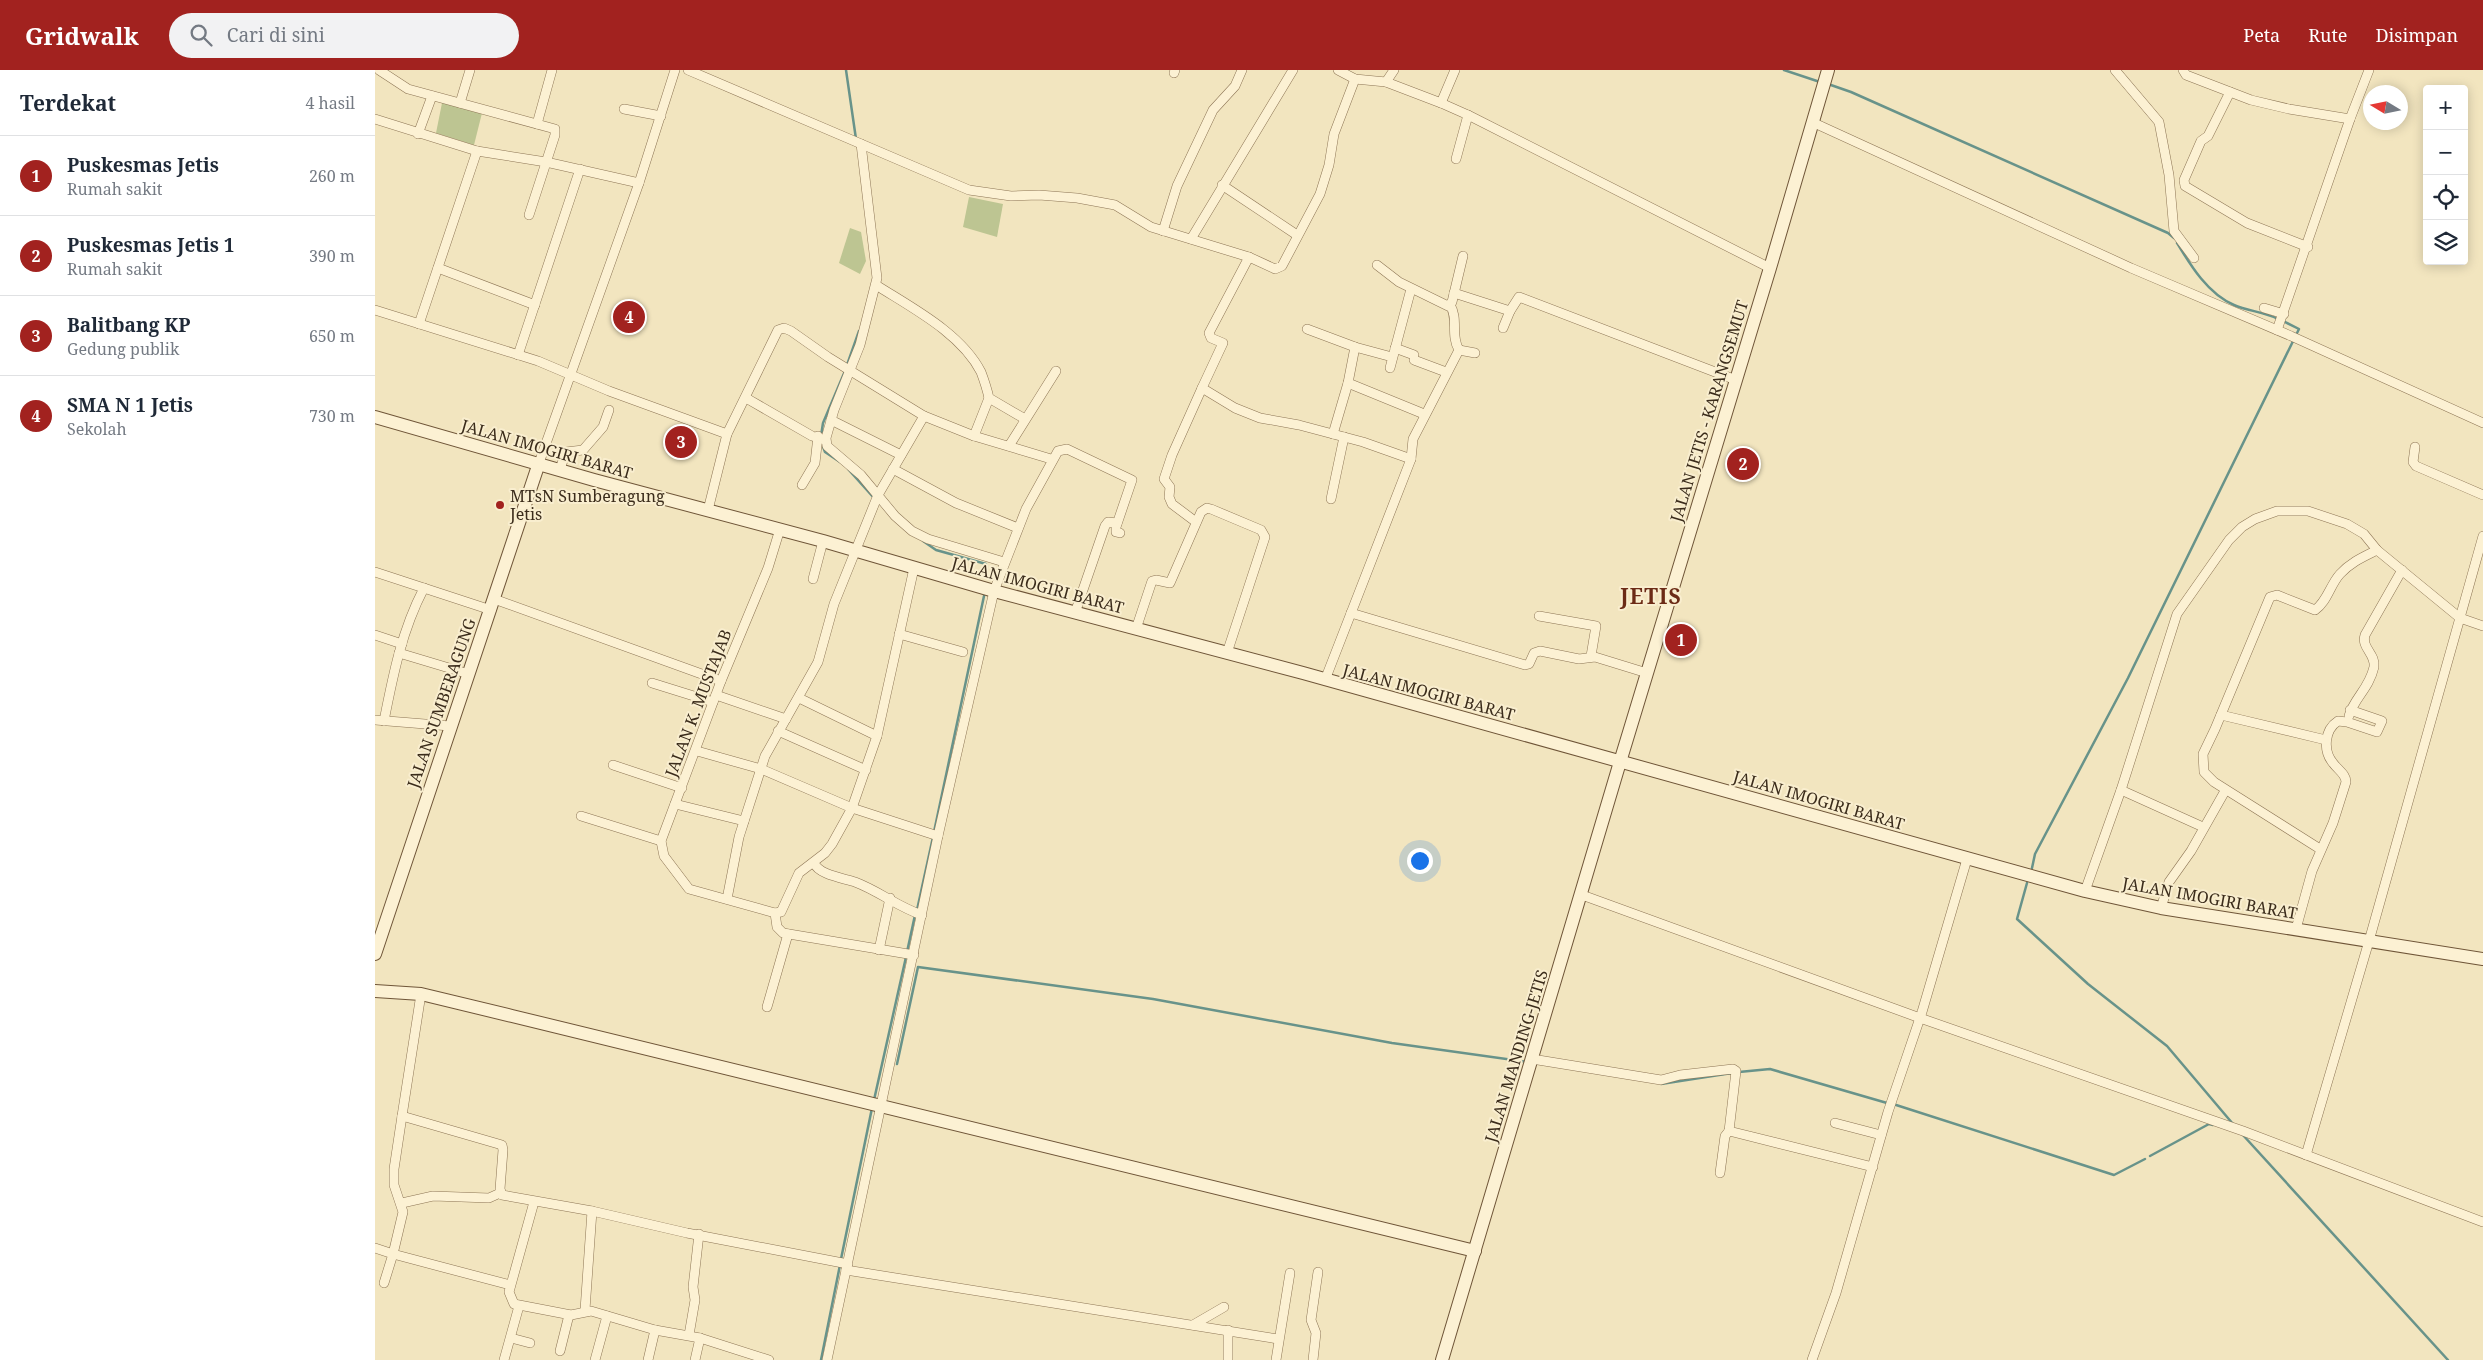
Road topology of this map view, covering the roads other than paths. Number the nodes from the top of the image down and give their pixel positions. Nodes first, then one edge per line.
1 (381, 70) edge
2 (470, 70) edge
3 (552, 70) edge
4 (675, 70) edge
5 (688, 70) edge
6 (1242, 70) edge
7 (1293, 70) edge
8 (1338, 70) edge
9 (1394, 70) edge
10 (1455, 70) edge
11 (2115, 70) edge
12 (2183, 70) edge
13 (2369, 70) edge
14 (1825, 78) edge
15 (1355, 79) junction
16 (1386, 82) junction
17 (2229, 92) junction
18 (432, 96) junction
19 (460, 103) junction
20 (1441, 103) junction
21 (624, 109) dead end
22 (1468, 115) junction
23 (661, 116) junction
24 (375, 119) edge
25 (2350, 119) junction
26 (1812, 122) junction
27 (537, 124) junction
28 (418, 134) junction
29 (857, 143) junction
30 (477, 152) junction
31 (1456, 159) dead end
32 (546, 162) junction
33 (580, 170) junction
34 (639, 183) junction
35 (1222, 185) junction
36 (529, 215) dead end
37 (1163, 231) junction
38 (1297, 235) junction
39 (1191, 239) junction
40 (2307, 248) junction
41 (1463, 256) dead end
42 (1249, 257) junction
43 (2193, 258) dead end
44 (1377, 265) dead end
45 (439, 268) junction
46 (1770, 268) junction
47 (876, 286) junction
48 (1411, 288) junction
49 (1454, 293) junction
50 (535, 305) junction
51 (1450, 305) junction
52 (2264, 308) dead end
53 (375, 310) edge
54 (1510, 311) junction
55 (2281, 321) junction
56 (419, 324) junction
57 (1503, 328) dead end
58 (1307, 329) dead end
59 (1355, 347) junction
60 (1459, 350) junction
61 (1394, 352) junction
62 (1475, 353) dead end
63 (518, 355) junction
64 (1390, 368) dead end
65 (850, 370) junction
66 (1056, 371) dead end
67 (1446, 372) junction
68 (571, 374) junction
69 (1736, 380) junction
70 (1348, 382) junction
71 (1202, 388) junction
72 (746, 398) junction
73 (989, 398) junction
74 (609, 410) dead end
75 (1424, 414) junction
76 (924, 416) junction
77 (375, 417) edge
78 (1025, 418) junction
79 (831, 420) junction
80 (2483, 423) edge
81 (727, 434) junction
82 (1333, 434) junction
83 (974, 436) junction
84 (1345, 437) junction
85 (822, 438) junction
86 (1009, 446) junction
87 (2415, 448) dead end
88 (901, 455) junction
89 (1411, 459) junction
90 (1051, 460) junction
91 (539, 463) junction
92 (560, 469) junction
93 (893, 469) junction
94 (802, 485) dead end
95 (2483, 496) edge
96 (1331, 498) dead end
97 (876, 499) junction
98 (708, 510) junction
99 (1197, 522) junction
100 (1117, 523) junction
101 (1018, 528) junction
102 (781, 529) junction
103 (1120, 533) dead end
104 (2483, 536) edge
105 (823, 541) junction
106 (2377, 550) junction
107 (855, 552) junction
108 (1004, 562) junction
109 (914, 568) junction
110 (2402, 570) junction
111 (375, 572) edge
112 (813, 579) dead end
113 (424, 588) junction
114 (994, 591) junction
115 (492, 604) junction
116 (1075, 613) junction
117 (1351, 613) junction
118 (1539, 616) dead end
119 (2460, 618) junction
120 (2483, 626) edge
121 (1137, 629) junction
122 (899, 634) junction
123 (375, 635) edge
124 (400, 648) junction
125 (963, 652) dead end
126 (1227, 653) junction
127 (1591, 656) junction
128 (1647, 673) junction
129 (469, 674) junction
130 (1325, 680) junction
131 (721, 681) junction
132 (652, 683) dead end
133 (799, 698) junction
134 (715, 699) junction
135 (2350, 710) junction
136 (2221, 715) junction
137 (786, 719) junction
138 (379, 720) edge
139 (2347, 722) junction
140 (450, 726) junction
141 (778, 731) junction
142 (877, 736) junction
143 (2326, 740) junction
144 (697, 750) junction
145 (1620, 762) junction
146 (613, 765) dead end
147 (761, 769) junction
148 (866, 770) junction
149 (682, 788) junction
150 (2121, 790) junction
151 (2225, 790) junction
152 (675, 804) junction
153 (852, 808) junction
154 (581, 816) dead end
155 (744, 821) junction
156 (2203, 827) junction
157 (936, 835) junction
158 (661, 841) junction
159 (2321, 849) junction
160 (1967, 859) junction
161 (814, 863) junction
162 (2085, 891) junction
163 (1581, 895) junction
164 (890, 898) junction
165 (727, 899) junction
166 (2161, 908) junction
167 (775, 913) junction
168 (917, 914) junction
169 (2296, 929) junction
170 (788, 934) junction
171 (2369, 941) junction
172 (879, 950) junction
173 (375, 954) edge
174 (908, 954) junction
175 (2483, 959) edge
176 (375, 991) edge
177 (421, 994) junction
178 (767, 1007) dead end
179 (1920, 1018) junction
180 (1531, 1061) junction
181 (874, 1104) junction
182 (402, 1116) junction
183 (1835, 1123) dead end
184 (1729, 1131) junction
185 (1881, 1136) junction
186 (2306, 1156) junction
187 (1873, 1167) junction
188 (1720, 1173) dead end
189 (500, 1194) junction
190 (534, 1202) junction
191 (402, 1203) junction
192 (592, 1211) junction
193 (2483, 1222) edge
194 (699, 1234) junction
195 (375, 1248) edge
196 (1475, 1251) junction
197 (393, 1254) junction
198 (844, 1265) junction
199 (1318, 1272) dead end
200 (1290, 1273) dead end
201 (384, 1283) dead end
202 (510, 1285) junction
203 (519, 1306) junction
204 (1224, 1307) dead end
205 (585, 1310) junction
206 (569, 1315) junction
207 (607, 1316) junction
208 (1193, 1325) junction
209 (655, 1330) junction
210 (1228, 1330) junction
211 (689, 1335) junction
212 (511, 1338) junction
213 (699, 1338) junction
214 (1278, 1339) junction
215 (530, 1343) dead end
216 (560, 1351) dead end
217 (504, 1360) edge
218 (595, 1360) edge
219 (648, 1360) edge
220 (695, 1360) edge
221 (769, 1360) edge
222 (827, 1360) edge
223 (1228, 1360) edge
224 (1276, 1360) edge
225 (1313, 1360) edge
226 (1442, 1360) edge
227 (1812, 1360) edge

1 - 18 street
2 - 19 street
3 - 27 street
4 - 23 street
5 - 29 street
6 - 37 street
7 - 35 street
8 - 15 street
9 - 16 street
10 - 20 street
11 - 43 street
12 - 17 street
13 - 25 street
14 - 26 main road, JALAN JETIS - KARANGSEMUT
15 - 16 street
15 - 38 street
16 - 20 street
17 - 25 street
17 - 40 street
18 - 19 street
18 - 28 street
19 - 27 street
20 - 22 street
21 - 23 street
22 - 31 street
22 - 46 street
23 - 34 street
24 - 28 street
25 - 40 street
26 - 46 main road, JALAN JETIS - KARANGSEMUT
26 - 55 street
27 - 32 street
28 - 30 street
29 - 37 street
29 - 47 street
30 - 32 street
30 - 45 street
32 - 33 street
32 - 36 street
33 - 34 street
33 - 50 street
34 - 68 street
35 - 38 street
35 - 39 street
37 - 39 street
38 - 42 street
39 - 42 street
40 - 55 street
41 - 49 street
42 - 71 street
44 - 48 street
45 - 50 street
45 - 56 street
46 - 69 main road, JALAN JETIS - KARANGSEMUT
47 - 65 street
47 - 73 street
48 - 51 street
48 - 61 street
49 - 51 street
49 - 54 street
50 - 63 street
51 - 60 street
52 - 55 street
53 - 56 street
54 - 57 street
54 - 69 street
55 - 80 street
56 - 63 street
58 - 59 street
59 - 61 street
59 - 70 street
60 - 62 street
60 - 67 street
61 - 64 street
61 - 67 street
63 - 68 street
65 - 72 street
65 - 76 street
65 - 79 street
66 - 78 street
67 - 75 street
68 - 81 street
68 - 91 street
69 - 128 main road, JALAN JETIS - KARANGSEMUT
70 - 75 street
70 - 82 street
71 - 82 street
71 - 99 street
72 - 81 street
72 - 85 street
73 - 78 street
73 - 83 street
74 - 92 street
75 - 89 street
76 - 83 street
76 - 88 street
77 - 91 main road, JALAN IMOGIRI BARAT
78 - 86 street
79 - 85 street
79 - 88 street
81 - 98 street
82 - 84 street
83 - 86 street
84 - 89 street
84 - 96 street
85 - 94 street
85 - 97 street
86 - 90 street
87 - 95 street
88 - 93 street
89 - 117 street
90 - 100 street
90 - 101 street
91 - 92 main road, JALAN IMOGIRI BARAT
91 - 115 main road, JALAN SUMBERAGUNG
92 - 98 main road, JALAN IMOGIRI BARAT
93 - 97 street
93 - 101 street
97 - 107 street
97 - 108 street
98 - 102 main road, JALAN IMOGIRI BARAT
99 - 121 street
99 - 126 street
100 - 103 street
100 - 116 street
101 - 108 street
102 - 105 main road, JALAN IMOGIRI BARAT
102 - 131 street, JALAN K. MUSTAJAB
104 - 119 street
105 - 107 main road, JALAN IMOGIRI BARAT
105 - 112 street
106 - 110 street
106 - 136 street
106 - 150 street
107 - 109 main road, JALAN IMOGIRI BARAT
107 - 133 street
108 - 114 street
109 - 114 main road, JALAN IMOGIRI BARAT
109 - 122 street
110 - 119 street
110 - 135 street
111 - 113 street
113 - 115 street
113 - 124 street
114 - 116 main road, JALAN IMOGIRI BARAT
114 - 157 street
115 - 129 main road, JALAN SUMBERAGUNG
115 - 131 street
116 - 121 main road, JALAN IMOGIRI BARAT
117 - 127 street
117 - 130 street
118 - 127 street
119 - 120 street
119 - 171 street
121 - 126 main road, JALAN IMOGIRI BARAT
122 - 125 street
122 - 142 street
123 - 124 street
124 - 129 street
124 - 138 street
126 - 130 main road, JALAN IMOGIRI BARAT
127 - 128 street
128 - 145 main road, JALAN JETIS - KARANGSEMUT
129 - 140 main road, JALAN SUMBERAGUNG
130 - 145 main road, JALAN IMOGIRI BARAT
131 - 134 street, JALAN K. MUSTAJAB
132 - 134 street
133 - 137 street
133 - 142 street
134 - 137 street
134 - 144 street, JALAN K. MUSTAJAB
135 - 139 street
135 - 139 street
136 - 143 street
136 - 151 street
137 - 141 street
138 - 140 street
139 - 143 street
140 - 173 main road, JALAN SUMBERAGUNG
141 - 147 street
141 - 148 street
142 - 148 street
143 - 159 street
144 - 147 street
144 - 149 street, JALAN K. MUSTAJAB
145 - 160 main road, JALAN IMOGIRI BARAT
145 - 163 main road, JALAN MANDING-JETIS
146 - 149 street
147 - 153 street
147 - 155 street
148 - 153 street
149 - 152 street, JALAN K. MUSTAJAB
150 - 156 street
150 - 162 street
151 - 156 street
151 - 159 street
152 - 155 street
152 - 158 street, JALAN K. MUSTAJAB
153 - 157 street
153 - 161 street
154 - 158 street
155 - 165 street
156 - 166 street
157 - 168 street
158 - 165 street
159 - 169 street
160 - 162 main road, JALAN IMOGIRI BARAT
160 - 179 street
161 - 164 street
161 - 167 street
162 - 166 main road, JALAN IMOGIRI BARAT
163 - 179 street
163 - 180 main road, JALAN MANDING-JETIS
164 - 168 street
164 - 172 street
165 - 167 street
166 - 169 main road, JALAN IMOGIRI BARAT
167 - 170 street
168 - 174 street
169 - 171 main road, JALAN IMOGIRI BARAT
170 - 172 street
170 - 178 street
171 - 175 main road, JALAN IMOGIRI BARAT
171 - 186 street
172 - 174 street
174 - 181 street
176 - 177 main road
177 - 181 main road
177 - 182 street
179 - 185 street
179 - 186 street
180 - 184 street
180 - 196 main road, JALAN MANDING-JETIS
181 - 196 main road
181 - 198 street
182 - 189 street
182 - 191 street
183 - 185 street
184 - 187 street
184 - 188 street
185 - 187 street
186 - 193 street
187 - 227 street
189 - 190 street
189 - 191 street
190 - 192 street
190 - 202 street
191 - 197 street
192 - 194 street
192 - 205 street
194 - 198 street
194 - 211 street
195 - 197 street
196 - 226 main road, JALAN MANDING-JETIS
197 - 201 street
197 - 202 street
198 - 208 street
198 - 222 street
199 - 225 street
200 - 214 street
202 - 203 street
203 - 206 street
203 - 212 street
204 - 208 street
205 - 206 street
205 - 207 street
206 - 216 street
207 - 209 street
207 - 218 street
208 - 210 street
209 - 211 street
209 - 219 street
210 - 214 street
210 - 223 street
211 - 213 street
212 - 215 street
212 - 217 street
213 - 220 street
213 - 221 street
214 - 224 street

